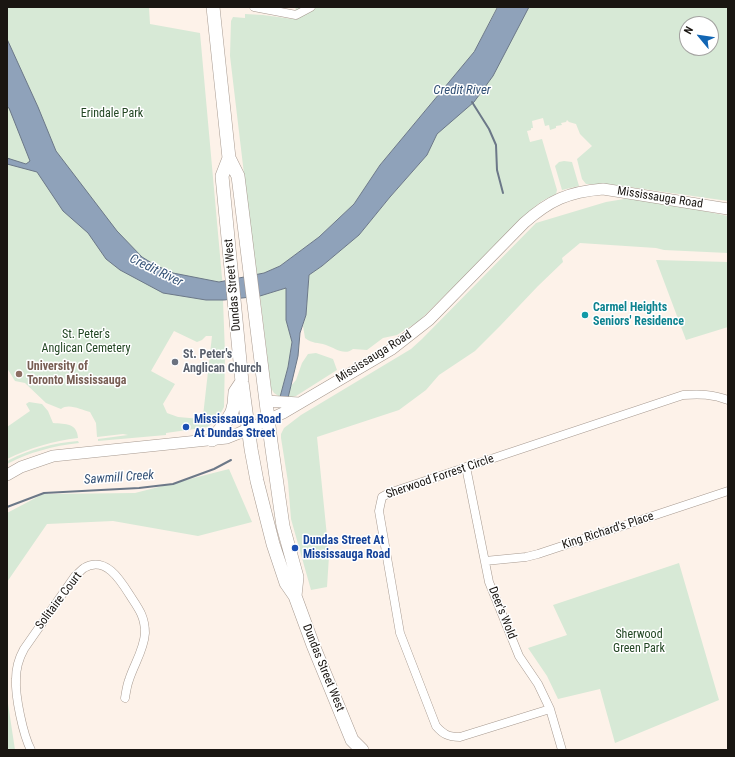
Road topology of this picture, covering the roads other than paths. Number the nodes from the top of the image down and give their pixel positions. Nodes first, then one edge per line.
1 (213, 7) edge
2 (254, 7) edge
3 (311, 7) edge
4 (228, 158) junction
5 (728, 209) edge
6 (242, 382) junction
7 (728, 400) edge
8 (266, 401) junction
9 (299, 403) junction
10 (269, 420) junction
11 (248, 429) junction
12 (212, 440) junction
13 (466, 467) junction
14 (7, 475) edge
15 (728, 491) edge
16 (485, 561) junction
17 (295, 596) junction
18 (125, 698) dead end
19 (550, 709) junction
20 (352, 745) edge
21 (31, 750) edge
22 (362, 750) edge
23 (562, 750) edge

1 - 4 main road, Dundas Street West
2 - 3 street
4 - 6 main road, Dundas Street West
4 - 8 main road, Dundas Street West
5 - 9 main road, Mississauga Road
6 - 11 main road, Dundas Street West
6 - 12 main road
7 - 13 street, Sherwood Forrest Circle
8 - 9 main road
8 - 10 main road, Dundas Street West
9 - 10 main road, Mississauga Road
10 - 11 main road, Mississauga Road
10 - 17 main road, Dundas Street West
11 - 12 main road, Mississauga Road
11 - 17 main road, Dundas Street West
12 - 14 main road, Mississauga Road
13 - 16 street, Deer's Wold
13 - 19 street, Sherwood Forrest Circle
15 - 16 street, King Richard's Place
16 - 19 street, Deer's Wold
17 - 20 main road, Dundas Street West
18 - 21 street, Solitaire Court
19 - 23 street, Deer's Wold
20 - 22 main road, Dundas Street West

